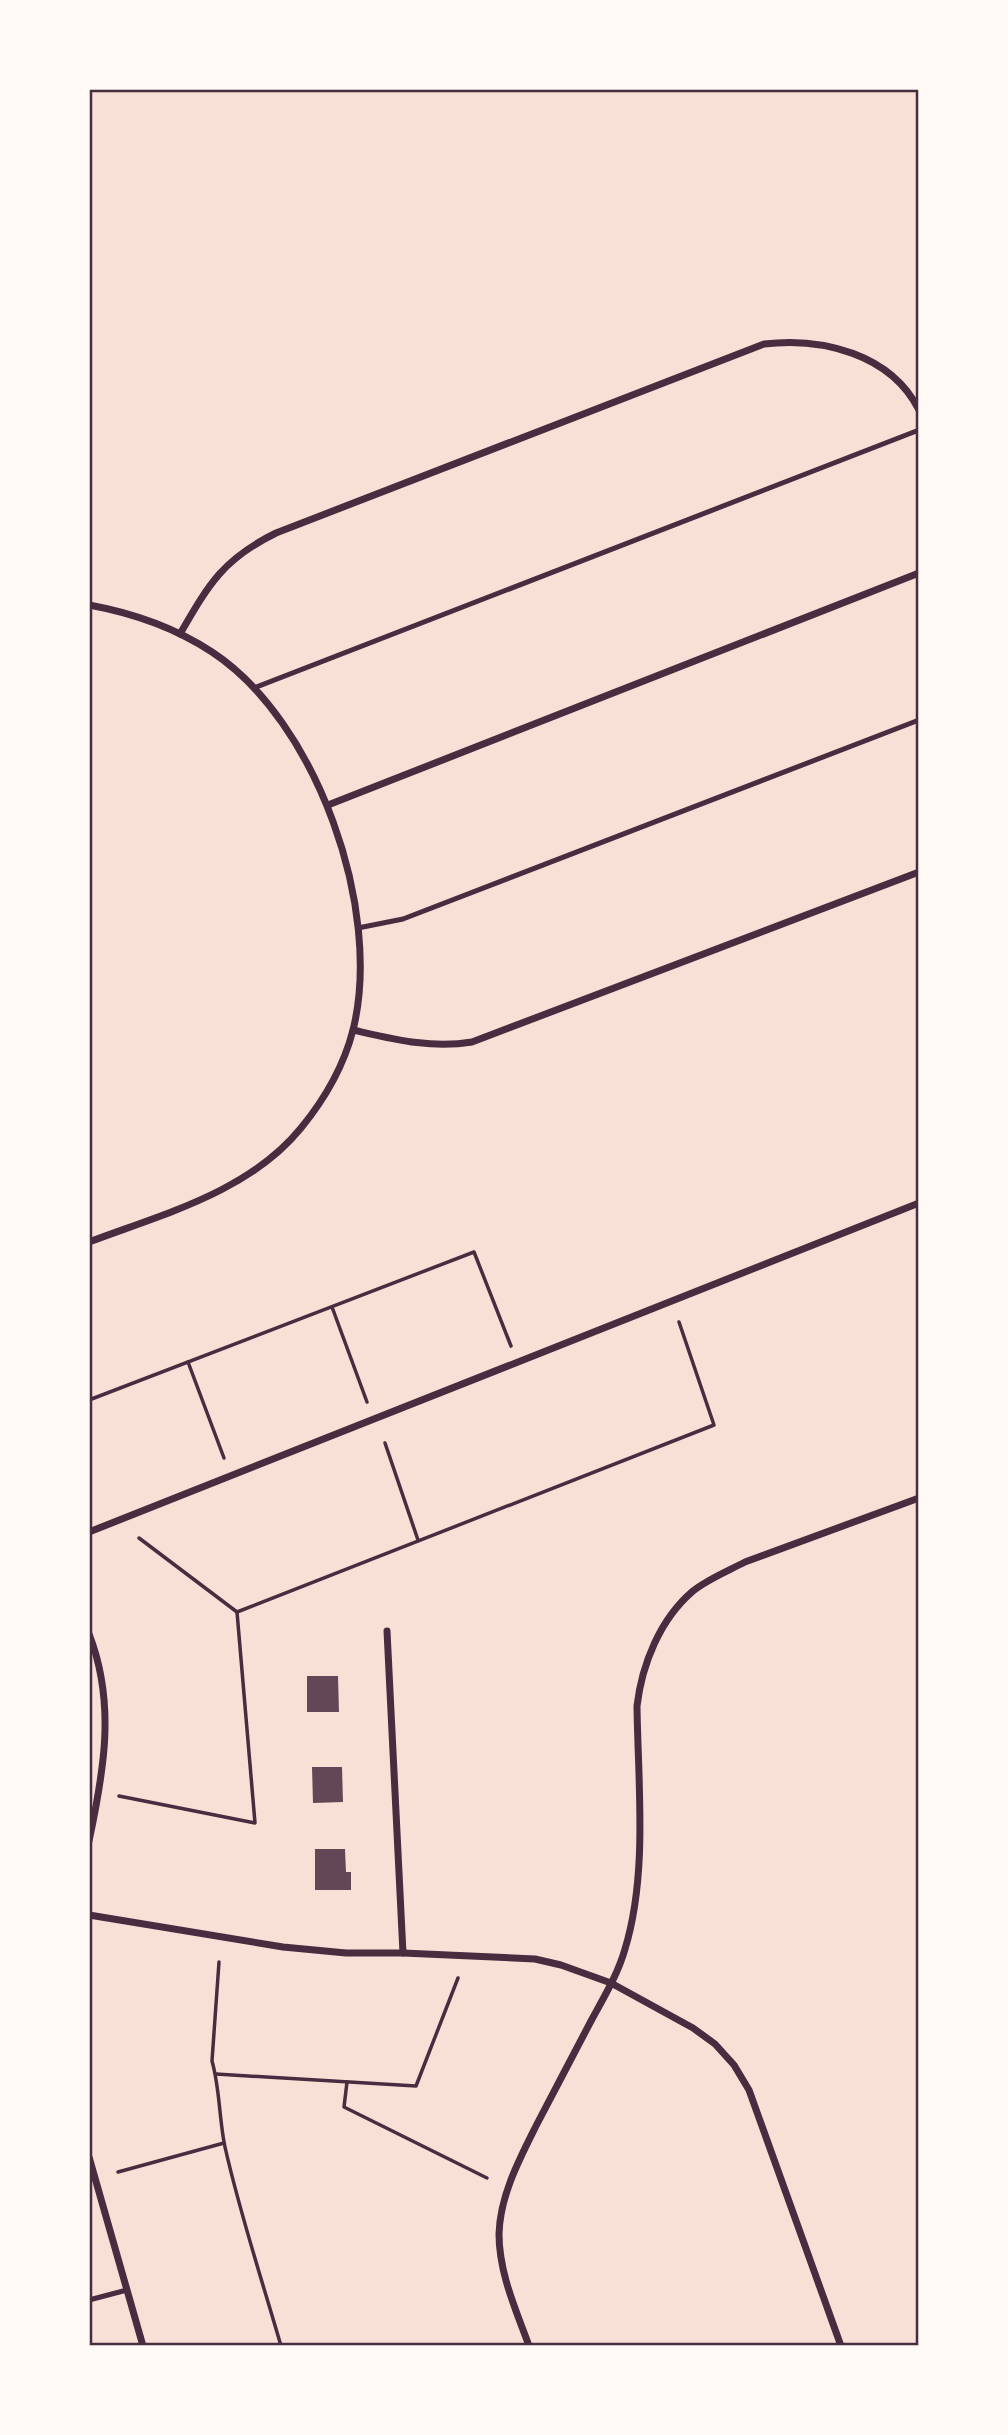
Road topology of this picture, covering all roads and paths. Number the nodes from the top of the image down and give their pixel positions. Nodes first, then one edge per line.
1 (919, 410) edge
2 (919, 430) edge
3 (919, 573) edge
4 (89, 605) edge
5 (180, 634) junction
6 (254, 688) junction
7 (919, 720) edge
8 (328, 805) junction
9 (919, 872) edge
10 (358, 928) junction
11 (353, 1030) junction
12 (919, 1203) edge
13 (89, 1242) edge
14 (332, 1307) junction
15 (679, 1322) dead end
16 (510, 1346) dead end
17 (188, 1362) junction
18 (89, 1400) edge
19 (367, 1402) dead end
20 (385, 1443) dead end
21 (224, 1458) dead end
22 (919, 1498) edge
23 (89, 1532) edge
24 (139, 1538) dead end
25 (419, 1541) junction
26 (237, 1612) junction
27 (387, 1631) dead end
28 (89, 1634) edge
29 (119, 1796) dead end
30 (89, 1841) edge
31 (89, 1915) edge
32 (403, 1953) junction
33 (219, 1962) dead end
34 (458, 1978) dead end
35 (611, 1983) junction
36 (216, 2074) junction
37 (347, 2082) junction
38 (224, 2143) junction
39 (89, 2157) edge
40 (118, 2172) dead end
41 (486, 2178) dead end
42 (127, 2290) junction
43 (89, 2300) edge
44 (143, 2346) edge
45 (281, 2346) edge
46 (530, 2346) edge
47 (841, 2346) edge

1 - 5 street
2 - 6 lane
3 - 8 street
4 - 5 street
5 - 6 street
6 - 8 street
7 - 10 lane
8 - 10 street
9 - 11 street
10 - 11 street
11 - 13 street
12 - 23 street
14 - 16 path
14 - 17 path
14 - 19 path
15 - 25 path
17 - 18 path
17 - 21 path
20 - 25 path
22 - 35 street
24 - 26 path
25 - 26 path
26 - 29 path
27 - 32 street
28 - 30 street
31 - 32 street
32 - 35 street
33 - 36 path
34 - 37 path
35 - 46 street
35 - 47 street
36 - 37 path
36 - 38 path
37 - 41 path
38 - 40 path
38 - 45 path
39 - 42 street
42 - 43 lane
42 - 44 street

